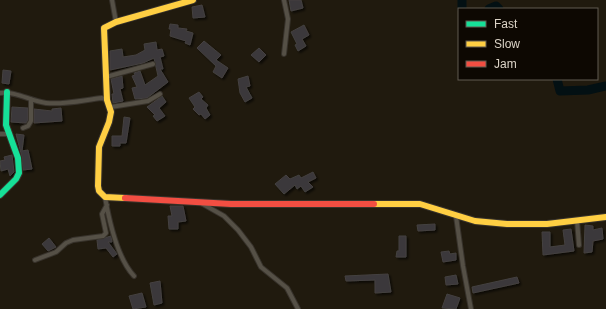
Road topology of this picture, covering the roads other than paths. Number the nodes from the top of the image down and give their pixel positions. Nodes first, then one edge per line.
1 (112, 0) edge
2 (193, 0) edge
3 (284, 0) edge
4 (182, 2) edge
5 (116, 22) junction
6 (284, 54) dead end
7 (153, 64) dead end
8 (106, 77) junction
9 (7, 92) junction
10 (0, 93) edge
11 (160, 94) dead end
12 (31, 99) junction
13 (108, 100) junction
14 (111, 106) junction
15 (23, 128) dead end
16 (0, 134) edge
17 (9, 134) junction
18 (0, 195) edge
19 (105, 196) junction
20 (198, 202) junction
21 (107, 205) junction
22 (456, 216) junction
23 (606, 217) edge
24 (577, 220) junction
25 (579, 245) dead end
26 (35, 260) dead end
27 (134, 276) dead end
28 (298, 309) edge
29 (471, 309) edge

1 - 5 street
2 - 4 street
3 - 6 street
4 - 5 street
5 - 8 street
7 - 8 street
8 - 13 street
9 - 10 street
9 - 12 street
9 - 17 street
11 - 14 street
12 - 13 street
12 - 15 street
13 - 14 street
14 - 19 street
16 - 17 street
17 - 18 street
19 - 20 street
19 - 21 street
20 - 22 street
20 - 28 street
21 - 26 street
21 - 27 street
22 - 24 street
22 - 29 street
23 - 24 street
24 - 25 street

